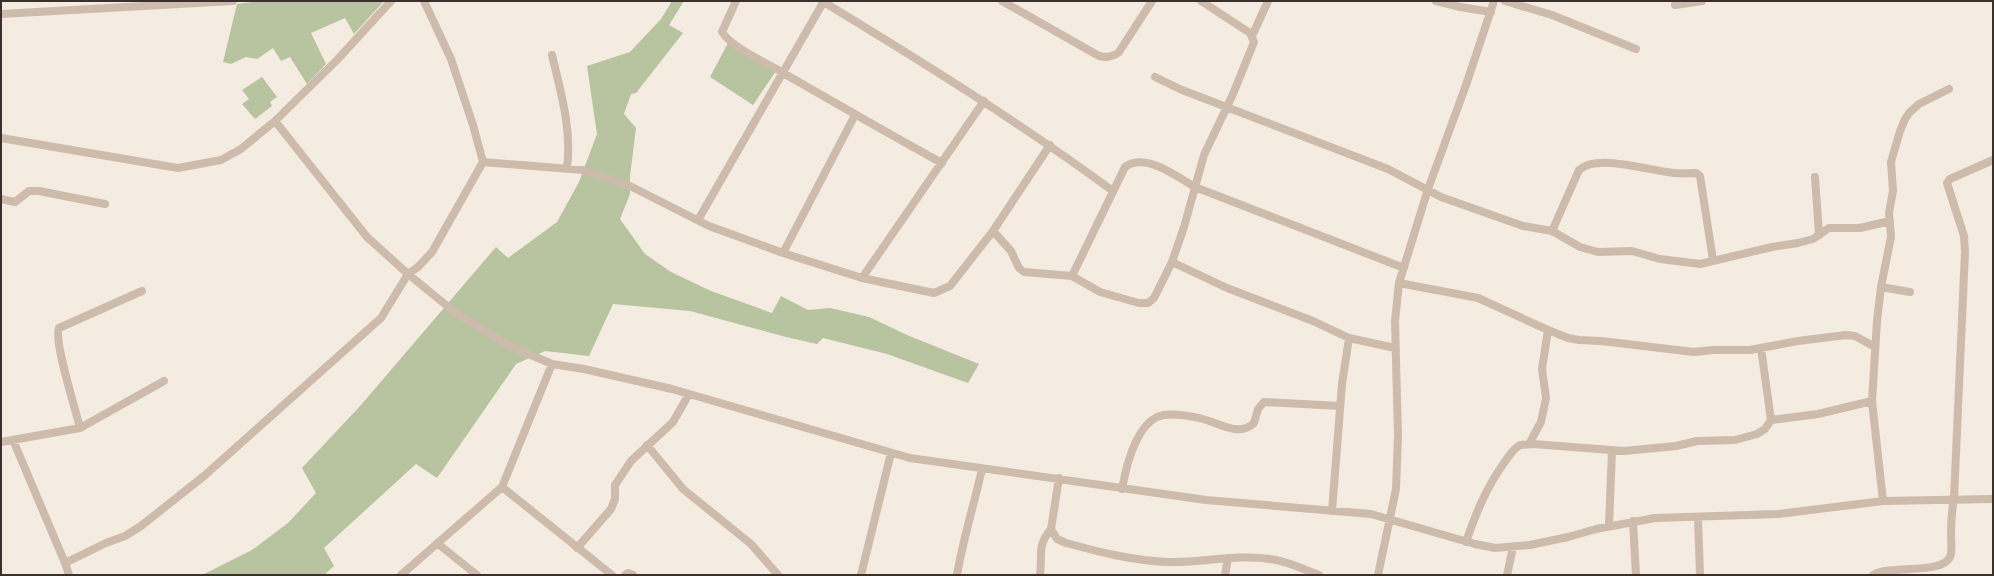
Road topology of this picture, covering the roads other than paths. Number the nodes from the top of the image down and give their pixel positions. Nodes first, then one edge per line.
1 (233, 1) edge
2 (391, 1) edge
3 (424, 1) edge
4 (736, 1) edge
5 (823, 1) edge
6 (1002, 1) edge
7 (1152, 1) edge
8 (1201, 1) edge
9 (1268, 1) edge
10 (1436, 1) edge
11 (1494, 1) edge
12 (1505, 1) edge
13 (1702, 1) edge
14 (101, 4) edge
15 (1675, 4) dead end
16 (1491, 12) junction
17 (1, 14) edge
18 (1252, 36) junction
19 (1636, 49) dead end
20 (552, 56) dead end
21 (784, 73) junction
22 (1155, 77) dead end
23 (1949, 89) dead end
24 (984, 101) junction
25 (1227, 106) junction
26 (855, 115) junction
27 (275, 121) junction
28 (1, 138) edge
29 (1050, 145) junction
30 (1993, 160) edge
31 (483, 162) junction
32 (942, 163) junction
33 (567, 168) junction
34 (1815, 176) dead end
35 (1195, 187) junction
36 (1428, 189) junction
37 (1113, 191) junction
38 (1, 199) edge
39 (105, 204) dead end
40 (698, 220) junction
41 (1890, 221) junction
42 (993, 231) junction
43 (1552, 231) junction
44 (1819, 235) junction
45 (783, 253) junction
46 (1713, 260) junction
47 (1172, 262) junction
48 (1404, 268) junction
49 (408, 274) junction
50 (1072, 276) junction
51 (862, 278) junction
52 (1399, 283) junction
53 (1881, 287) junction
54 (142, 291) dead end
55 (1910, 292) dead end
56 (1548, 330) junction
57 (1349, 338) junction
58 (1875, 346) junction
59 (1395, 348) junction
60 (1761, 348) junction
61 (552, 364) junction
62 (164, 381) dead end
63 (689, 394) junction
64 (1872, 401) junction
65 (1340, 406) junction
66 (1771, 420) junction
67 (80, 428) junction
68 (13, 440) junction
69 (1, 442) edge
70 (1529, 444) junction
71 (647, 445) junction
72 (1612, 450) junction
73 (891, 453) junction
74 (982, 469) junction
75 (1059, 478) junction
76 (502, 487) junction
77 (1122, 489) junction
78 (1954, 498) junction
79 (1993, 499) edge
80 (1883, 501) junction
81 (1332, 511) junction
82 (1391, 518) junction
83 (1698, 518) junction
84 (1633, 521) junction
85 (1610, 526) junction
86 (1051, 529) junction
87 (1466, 542) junction
88 (437, 543) junction
89 (1513, 547) junction
90 (578, 548) junction
91 (1228, 558) junction
92 (65, 563) junction
93 (1933, 572) edge
94 (69, 575) edge
95 (401, 575) edge
96 (478, 575) edge
97 (612, 575) edge
98 (626, 575) edge
99 (633, 575) edge
100 (778, 575) edge
101 (861, 575) edge
102 (957, 575) edge
103 (1040, 575) edge
104 (1225, 575) edge
105 (1319, 575) edge
106 (1378, 575) edge
107 (1507, 575) edge
108 (1636, 575) edge
109 (1700, 575) edge
110 (1873, 575) edge

1 - 14 street
2 - 27 street
3 - 31 street
4 - 21 street
5 - 21 street
5 - 24 street
6 - 7 street
8 - 18 street
9 - 18 street
10 - 16 street
11 - 16 street
12 - 19 street
13 - 15 street
14 - 17 street
16 - 36 street
18 - 25 street
20 - 33 street
21 - 26 street
21 - 40 street
22 - 25 street
23 - 41 street
24 - 29 street
24 - 32 street
25 - 35 street
25 - 36 street
26 - 32 street
26 - 45 street
27 - 28 street
27 - 49 street
29 - 37 street
29 - 42 street
30 - 78 street
31 - 33 street
31 - 49 street
32 - 51 street
33 - 40 street
34 - 44 street
35 - 37 street
35 - 47 street
35 - 48 street
36 - 43 street
36 - 48 street
37 - 50 street
38 - 39 street
40 - 45 street
41 - 44 street
41 - 53 street
42 - 50 street
42 - 51 street
43 - 46 street
43 - 46 street
44 - 46 street
45 - 51 street
47 - 50 street
47 - 57 street
48 - 52 street
49 - 61 street
49 - 92 street
52 - 56 street
52 - 59 street
53 - 55 street
53 - 58 street
54 - 67 street
56 - 60 street
56 - 70 street
57 - 59 street
57 - 65 street
58 - 60 street
58 - 64 street
59 - 82 street
60 - 66 street
61 - 63 street
61 - 76 street
62 - 67 street
63 - 71 street
63 - 73 street
64 - 66 street
64 - 80 street
65 - 77 street
65 - 81 street
66 - 72 street
67 - 68 street
68 - 69 street
68 - 92 street
70 - 72 street
70 - 87 street
71 - 90 street
71 - 100 street
72 - 85 street
73 - 74 street
73 - 101 street
74 - 75 street
74 - 102 street
75 - 77 street
75 - 86 street
76 - 88 street
76 - 90 street
77 - 81 street
78 - 79 street
78 - 80 street
78 - 93 street
80 - 83 street
81 - 82 street
82 - 87 street
82 - 106 street
83 - 84 street
83 - 109 street
84 - 85 street
84 - 108 street
85 - 89 street
86 - 91 street
86 - 103 street
87 - 89 street
88 - 95 street
88 - 96 street
89 - 107 street
90 - 97 street
91 - 104 street
91 - 105 street
92 - 94 street
93 - 110 street
98 - 99 street

